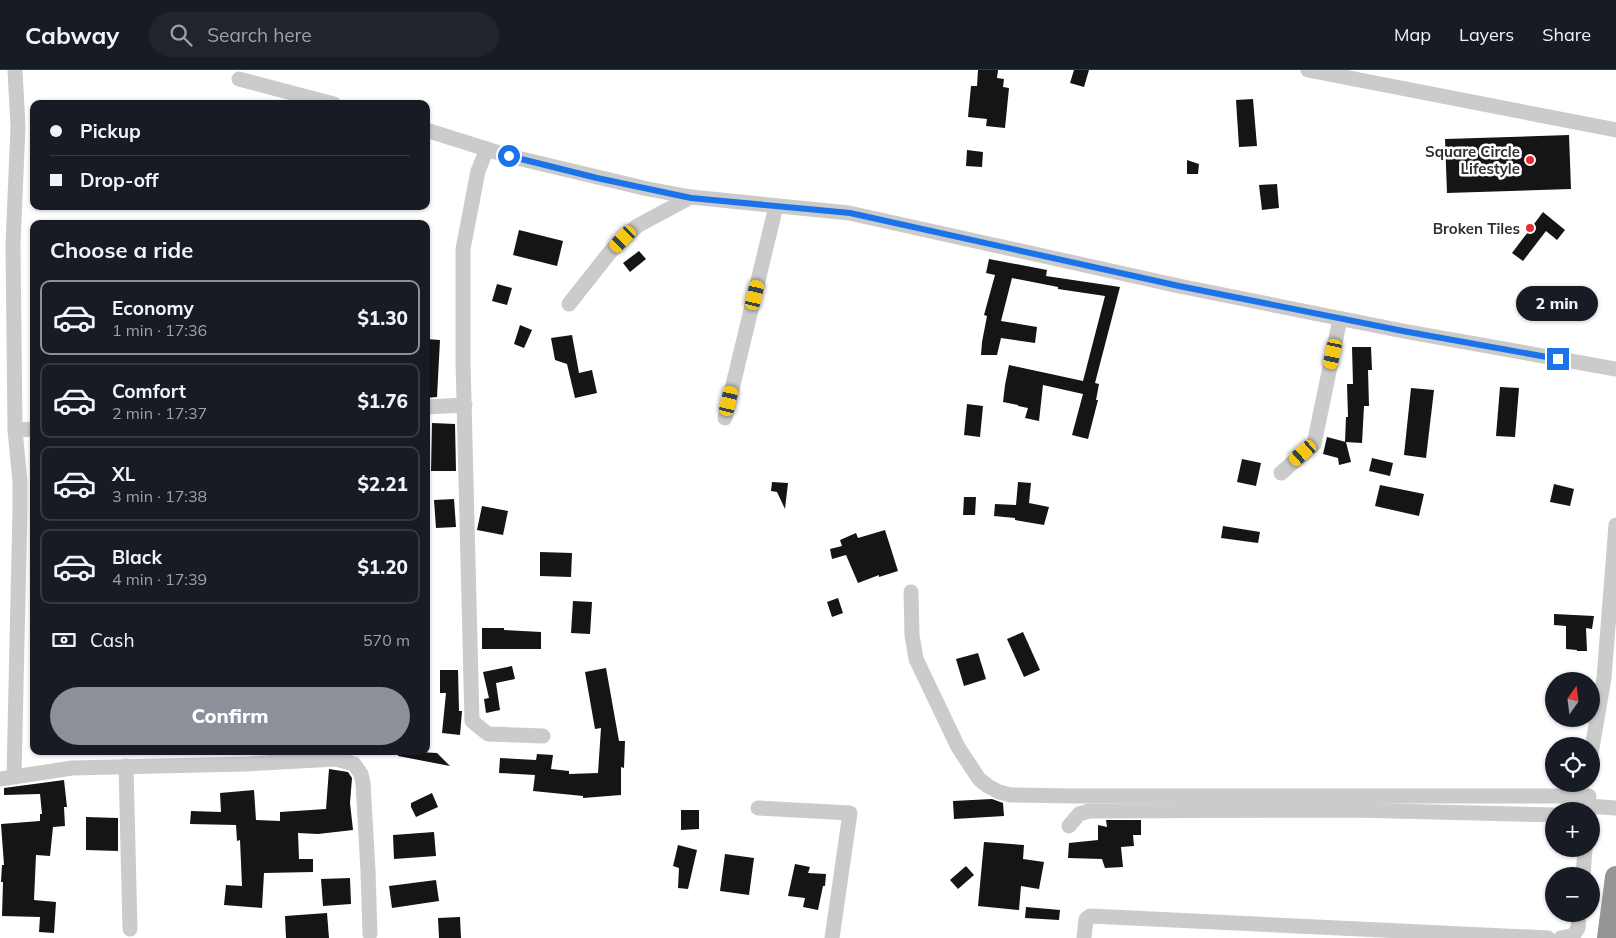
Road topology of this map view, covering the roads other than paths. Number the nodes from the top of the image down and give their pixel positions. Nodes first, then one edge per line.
1 (15, 70) edge
2 (1308, 70) edge
3 (239, 79) dead end
4 (319, 100) edge
5 (1616, 130) edge
6 (430, 131) edge
7 (487, 149) junction
8 (691, 198) junction
9 (776, 206) junction
10 (569, 304) dead end
11 (1340, 319) junction
12 (1616, 369) edge
13 (465, 405) junction
14 (430, 407) edge
15 (725, 418) dead end
16 (30, 429) edge
17 (16, 430) junction
18 (1281, 473) dead end
19 (27, 509) edge
20 (1616, 526) edge
21 (911, 592) dead end
22 (1612, 610) edge
23 (543, 736) dead end
24 (1594, 737) edge
25 (126, 766) junction
26 (7, 777) edge
27 (1589, 799) edge
28 (758, 808) dead end
29 (1616, 808) edge
30 (1545, 816) edge
31 (1069, 826) dead end
32 (1616, 877) edge
33 (1578, 922) edge
34 (130, 929) dead end
35 (370, 934) dead end
36 (832, 938) edge
37 (1084, 938) edge
38 (1548, 938) edge
39 (1561, 938) edge
40 (1608, 938) edge

1 - 17 street
2 - 5 street
3 - 4 street
6 - 7 street
7 - 8 street
7 - 13 street
8 - 9 street
8 - 10 street
9 - 11 street
9 - 15 street
11 - 12 street
11 - 18 street
13 - 14 street
13 - 23 street
16 - 17 street
17 - 19 street
19 - 26 street
20 - 22 street
21 - 27 street
22 - 24 street
25 - 26 street
25 - 34 street
25 - 35 street
27 - 29 street
28 - 36 street
30 - 31 street
32 - 40 highway
33 - 39 street
37 - 38 street

